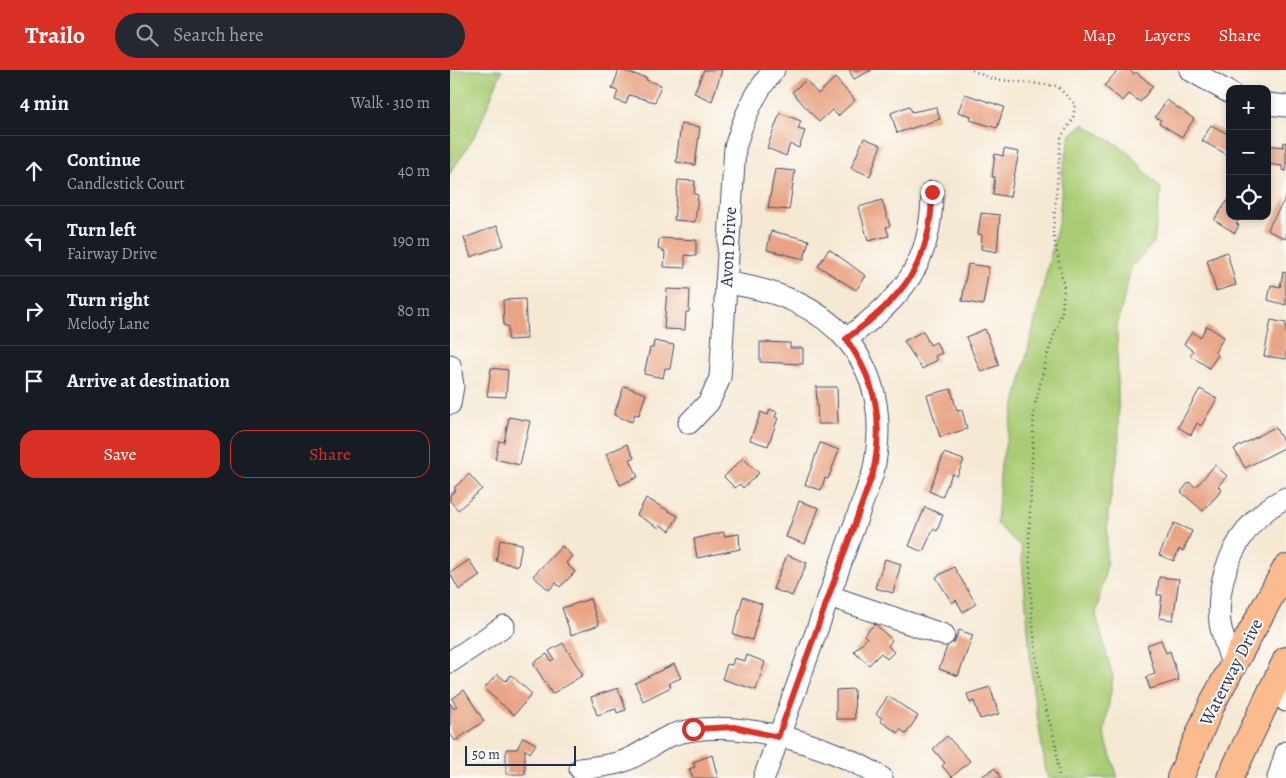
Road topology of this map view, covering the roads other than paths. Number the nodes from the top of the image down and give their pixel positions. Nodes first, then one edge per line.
1 (774, 70) edge
2 (1190, 70) edge
3 (1226, 91) edge
4 (1271, 104) edge
5 (1286, 106) edge
6 (932, 192) dead end
7 (726, 283) junction
8 (846, 339) junction
9 (450, 365) edge
10 (450, 404) edge
11 (688, 423) dead end
12 (1286, 498) edge
13 (1286, 568) edge
14 (829, 596) junction
15 (504, 626) dead end
16 (944, 635) dead end
17 (450, 662) edge
18 (1232, 664) junction
19 (1282, 667) edge
20 (1286, 701) edge
21 (778, 737) junction
22 (1286, 752) edge
23 (580, 769) dead end
24 (764, 778) edge
25 (882, 778) edge
26 (1180, 778) edge
27 (1230, 778) edge
28 (1278, 778) edge

1 - 7 street, Avon Drive
2 - 3 street
4 - 5 street
6 - 8 street
7 - 8 street
7 - 11 street, Avon Drive
8 - 14 street
9 - 10 street
12 - 18 street
13 - 18 main road, Waterway Drive
14 - 16 street
14 - 21 street
15 - 17 street
18 - 26 main road, Waterway Drive
19 - 20 street
19 - 27 main road
21 - 23 street
21 - 24 street
21 - 25 street
22 - 28 street

